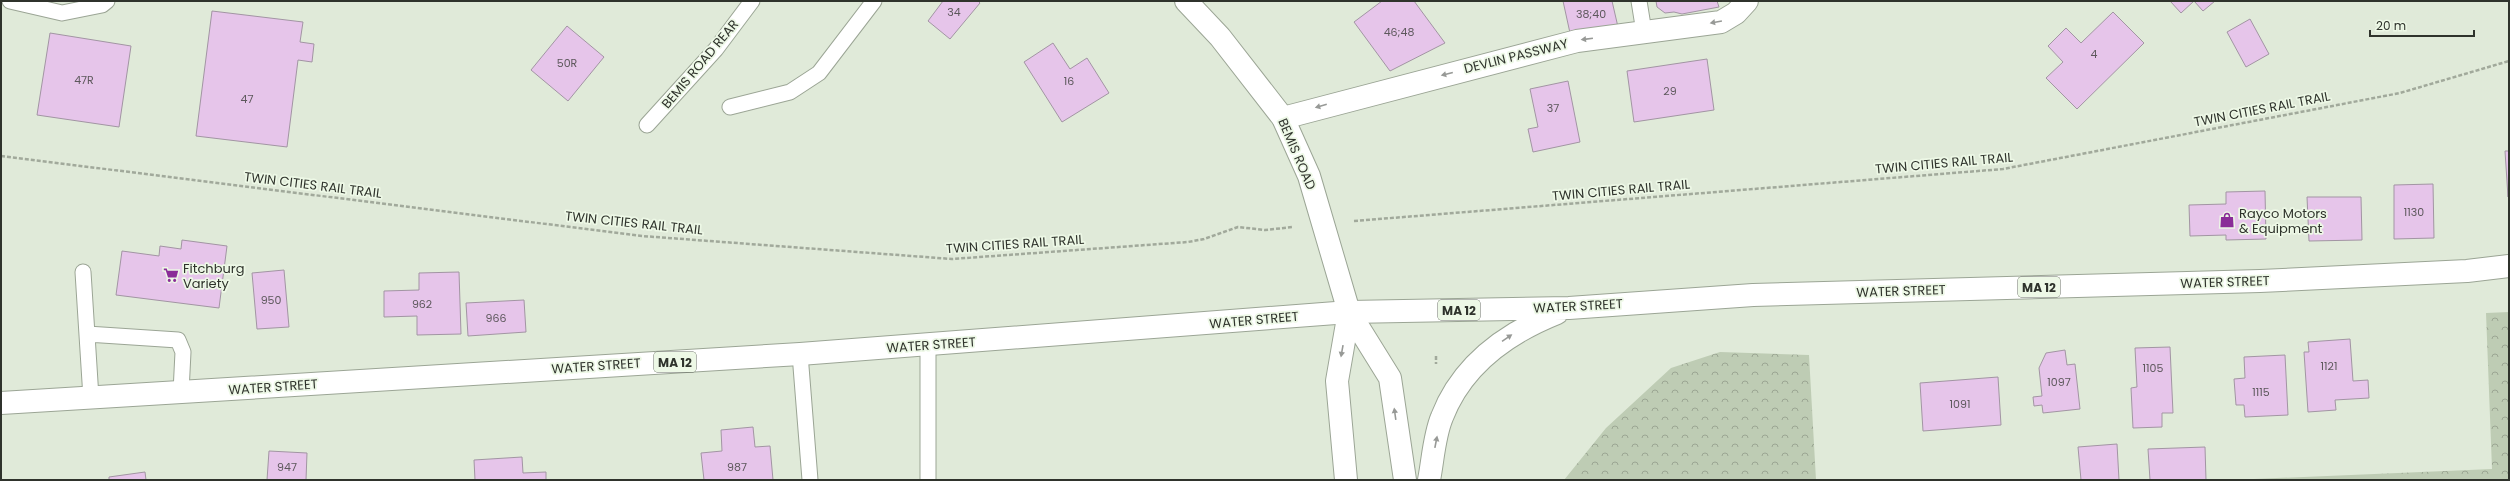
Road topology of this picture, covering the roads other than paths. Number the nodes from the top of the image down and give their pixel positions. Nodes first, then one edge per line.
1 (10, 1) edge
2 (107, 1) edge
3 (752, 1) edge
4 (874, 1) edge
5 (1186, 1) edge
6 (1639, 1) edge
7 (1747, 1) edge
8 (1644, 32) junction
9 (730, 107) dead end
10 (1283, 118) junction
11 (647, 125) dead end
12 (2509, 266) edge
13 (83, 272) dead end
14 (1569, 308) junction
15 (1349, 312) junction
16 (87, 334) junction
17 (928, 345) junction
18 (800, 354) junction
19 (181, 392) junction
20 (90, 398) junction
21 (1, 403) edge
22 (810, 480) edge
23 (928, 480) edge
24 (1346, 480) edge
25 (1405, 480) edge
26 (1429, 480) edge

1 - 2 lane
3 - 11 lane, BEMIS ROAD REAR
4 - 9 lane
5 - 10 main road, BEMIS ROAD
6 - 8 lane
7 -> 8 main road, DEVLIN PASSWAY
8 -> 10 main road, DEVLIN PASSWAY
10 - 15 main road, BEMIS ROAD
12 - 14 main road, WATER STREET / MA 12
13 - 16 lane
14 - 15 main road, WATER STREET / MA 12
26 -> 14 main road
15 - 17 main road, WATER STREET / MA 12
15 -> 24 main road
25 -> 15 main road
16 - 19 lane
16 - 20 lane
17 - 18 main road, WATER STREET / MA 12
17 - 23 lane
18 - 19 main road, WATER STREET / MA 12
18 - 22 lane
19 - 20 main road, WATER STREET / MA 12
20 - 21 main road, WATER STREET / MA 12

